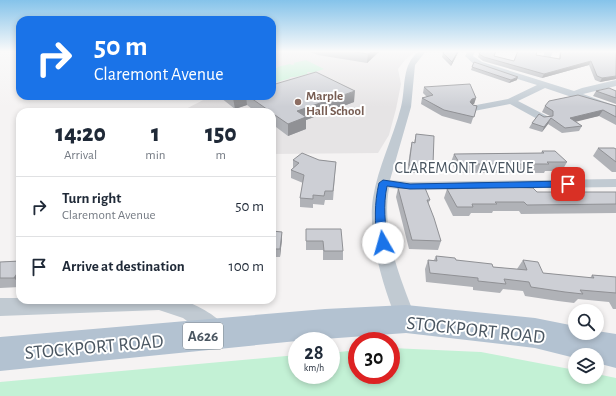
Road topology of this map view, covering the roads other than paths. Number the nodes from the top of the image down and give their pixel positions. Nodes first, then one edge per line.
1 (410, 69) edge
2 (496, 69) edge
3 (616, 83) edge
4 (544, 85) junction
5 (576, 94) junction
6 (511, 100) junction
7 (472, 108) edge
8 (616, 109) edge
9 (545, 119) edge
10 (383, 183) junction
11 (616, 184) edge
12 (95, 304) edge
13 (172, 304) edge
14 (0, 307) edge
15 (406, 319) junction
16 (220, 334) junction
17 (616, 351) edge
18 (0, 354) edge

1 - 10 street
2 - 4 street
3 - 5 street
4 - 5 street
4 - 6 street
5 - 8 street
6 - 7 street
6 - 9 street
10 - 11 street, CLAREMONT AVENUE
10 - 15 street
12 - 14 street
13 - 16 street
15 - 16 main road, STOCKPORT ROAD / A626
15 - 17 main road, STOCKPORT ROAD / A626
16 - 18 main road, STOCKPORT ROAD / A626

